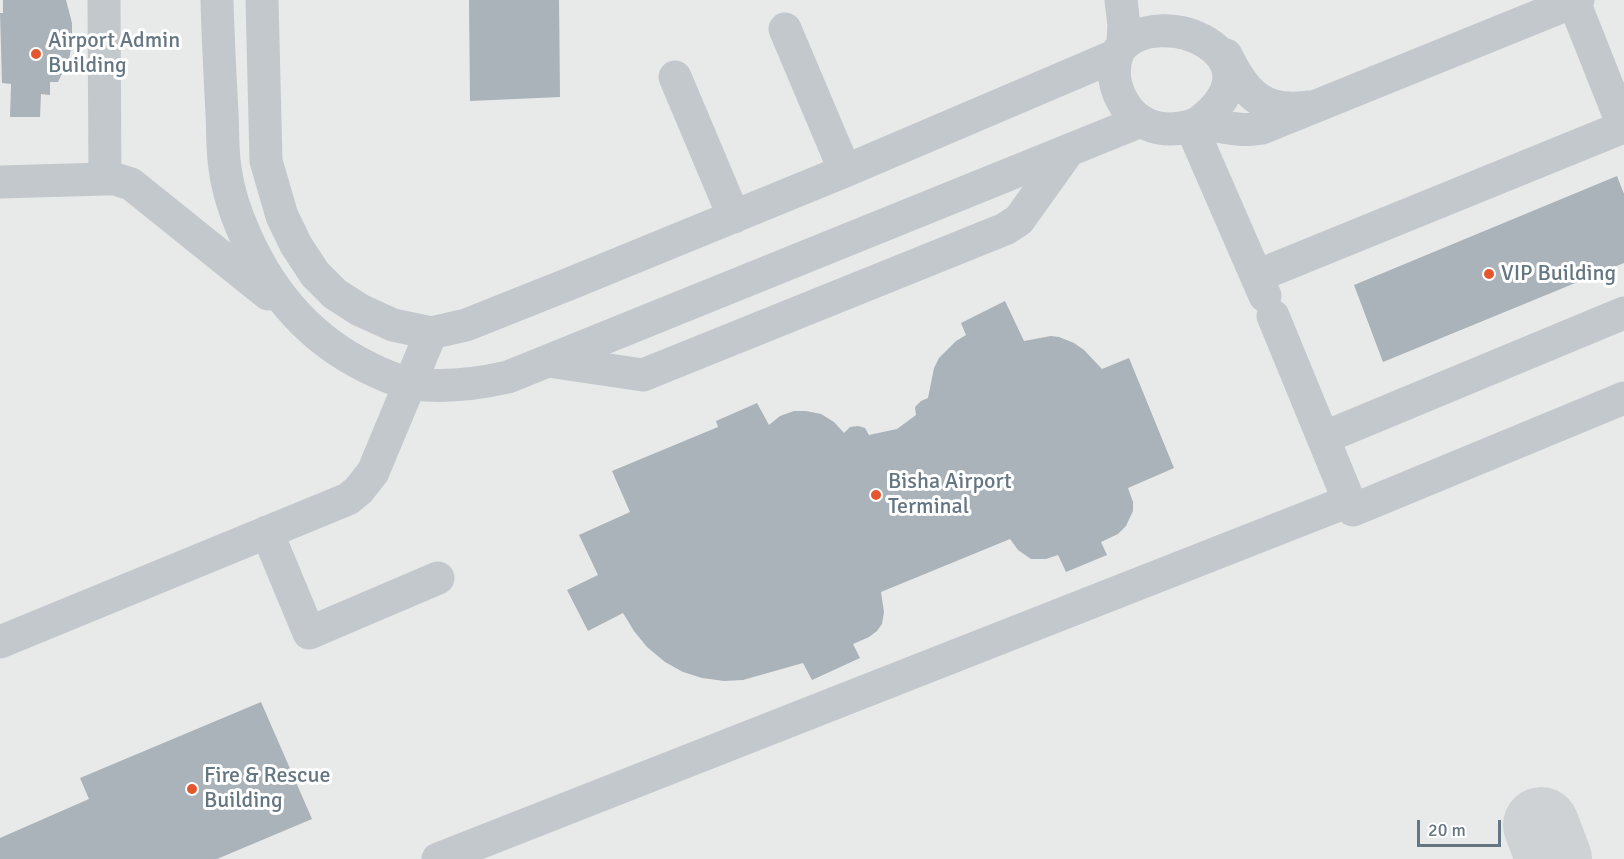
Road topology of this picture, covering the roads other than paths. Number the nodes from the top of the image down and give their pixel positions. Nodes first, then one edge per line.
1 (104, 0) edge
2 (217, 0) edge
3 (262, 0) edge
4 (1121, 0) edge
5 (1175, 0) edge
6 (1576, 1) edge
7 (785, 28) dead end
8 (1212, 34) junction
9 (1120, 48) junction
10 (1612, 64) edge
11 (675, 77) dead end
12 (1318, 105) junction
13 (1141, 121) junction
14 (1195, 124) junction
15 (1624, 128) edge
16 (1069, 150) junction
17 (845, 171) junction
18 (105, 178) junction
19 (0, 182) edge
20 (734, 217) junction
21 (1265, 297) junction
22 (1624, 313) edge
23 (297, 318) junction
24 (431, 333) junction
25 (548, 361) junction
26 (411, 384) junction
27 (1624, 398) edge
28 (1323, 438) junction
29 (1349, 501) junction
30 (267, 532) junction
31 (438, 579) dead end
32 (0, 642) edge
33 (438, 859) edge

1 - 18 street
2 - 23 street
3 - 24 street
4 - 9 street
5 - 8 street
6 - 10 street
6 - 12 street
7 - 17 street
8 - 9 street
8 - 12 street
8 - 14 street
9 - 13 street
9 - 17 street
10 - 15 street
11 - 20 street
12 - 14 street
13 - 14 street
13 - 16 street
14 - 21 street
15 - 21 street
16 - 25 street
16 - 25 street
17 - 20 street
18 - 19 street
18 - 23 street
20 - 24 street
21 - 28 street
22 - 28 street
23 - 26 street
24 - 26 street
25 - 26 street
26 - 30 street
27 - 29 street
28 - 29 street
29 - 33 street
30 - 31 street
30 - 32 street

